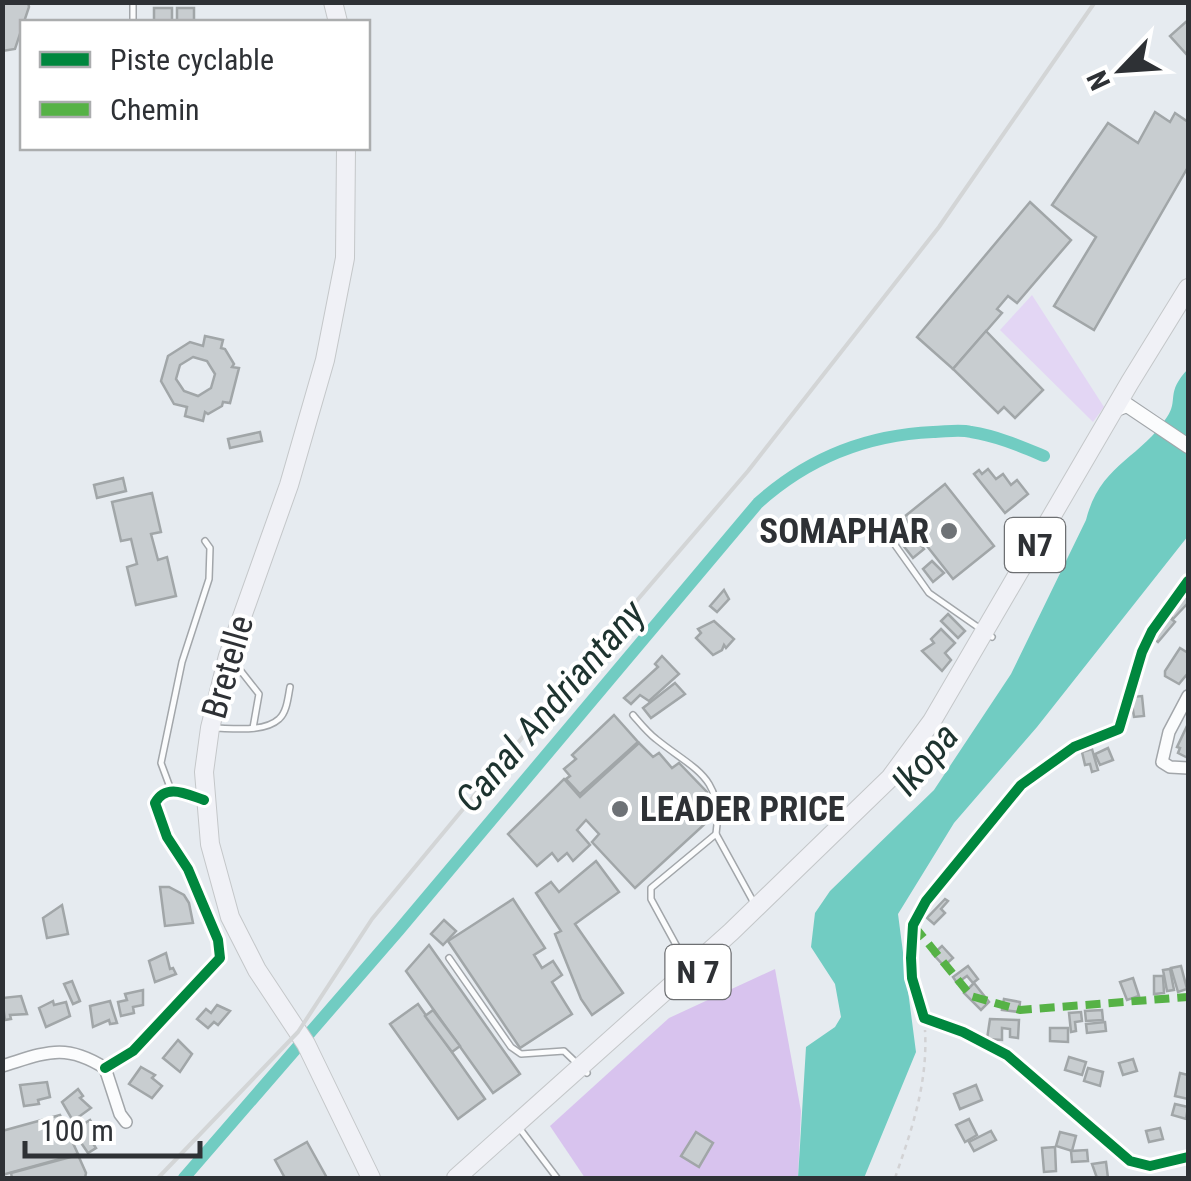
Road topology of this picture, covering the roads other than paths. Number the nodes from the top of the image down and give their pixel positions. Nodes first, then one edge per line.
1 (346, 150) edge
2 (1188, 288) edge
3 (1188, 308) edge
4 (1120, 408) junction
5 (1188, 446) edge
6 (204, 541) dead end
7 (895, 545) dead end
8 (1188, 580) edge
9 (988, 634) junction
10 (228, 656) junction
11 (290, 687) dead end
12 (1188, 696) edge
13 (633, 715) dead end
14 (210, 728) junction
15 (253, 728) junction
16 (916, 758) joint
17 (1188, 768) edge
18 (171, 790) junction
19 (873, 796) joint
20 (204, 800) junction
21 (716, 834) junction
22 (759, 910) junction
23 (449, 958) dead end
24 (691, 973) junction
25 (2, 1066) edge
26 (105, 1068) junction
27 (584, 1070) junction
28 (126, 1122) dead end
29 (519, 1129) junction
30 (1188, 1157) edge
31 (367, 1171) edge
32 (382, 1178) edge
33 (456, 1178) edge
34 (475, 1178) edge
35 (558, 1178) edge

1 - 10 main road, Bretelle
2 - 4 main road, N7
3 - 4 main road, N7
4 - 5 street
4 - 9 main road, N7
6 - 18 lane
7 - 9 lane
8 - 30 street
9 - 16 main road, N7
9 - 19 main road, N7
10 - 14 main road, Bretelle
10 - 15 lane
11 - 15 lane
12 - 17 street
13 - 21 lane
14 - 15 lane
14 - 20 main road, Bretelle
16 - 22 main road, N 7
18 - 20 street
18 - 26 street
19 - 22 main road, N 7
20 - 31 main road, Bretelle
21 - 22 lane
21 - 24 lane
22 - 24 main road, N 7
23 - 27 lane
24 - 27 main road, N 7
25 - 26 street
26 - 28 street
27 - 29 main road, N 7
29 - 33 main road, N 7
29 - 34 main road, N 7
29 - 35 lane
31 - 32 main road

